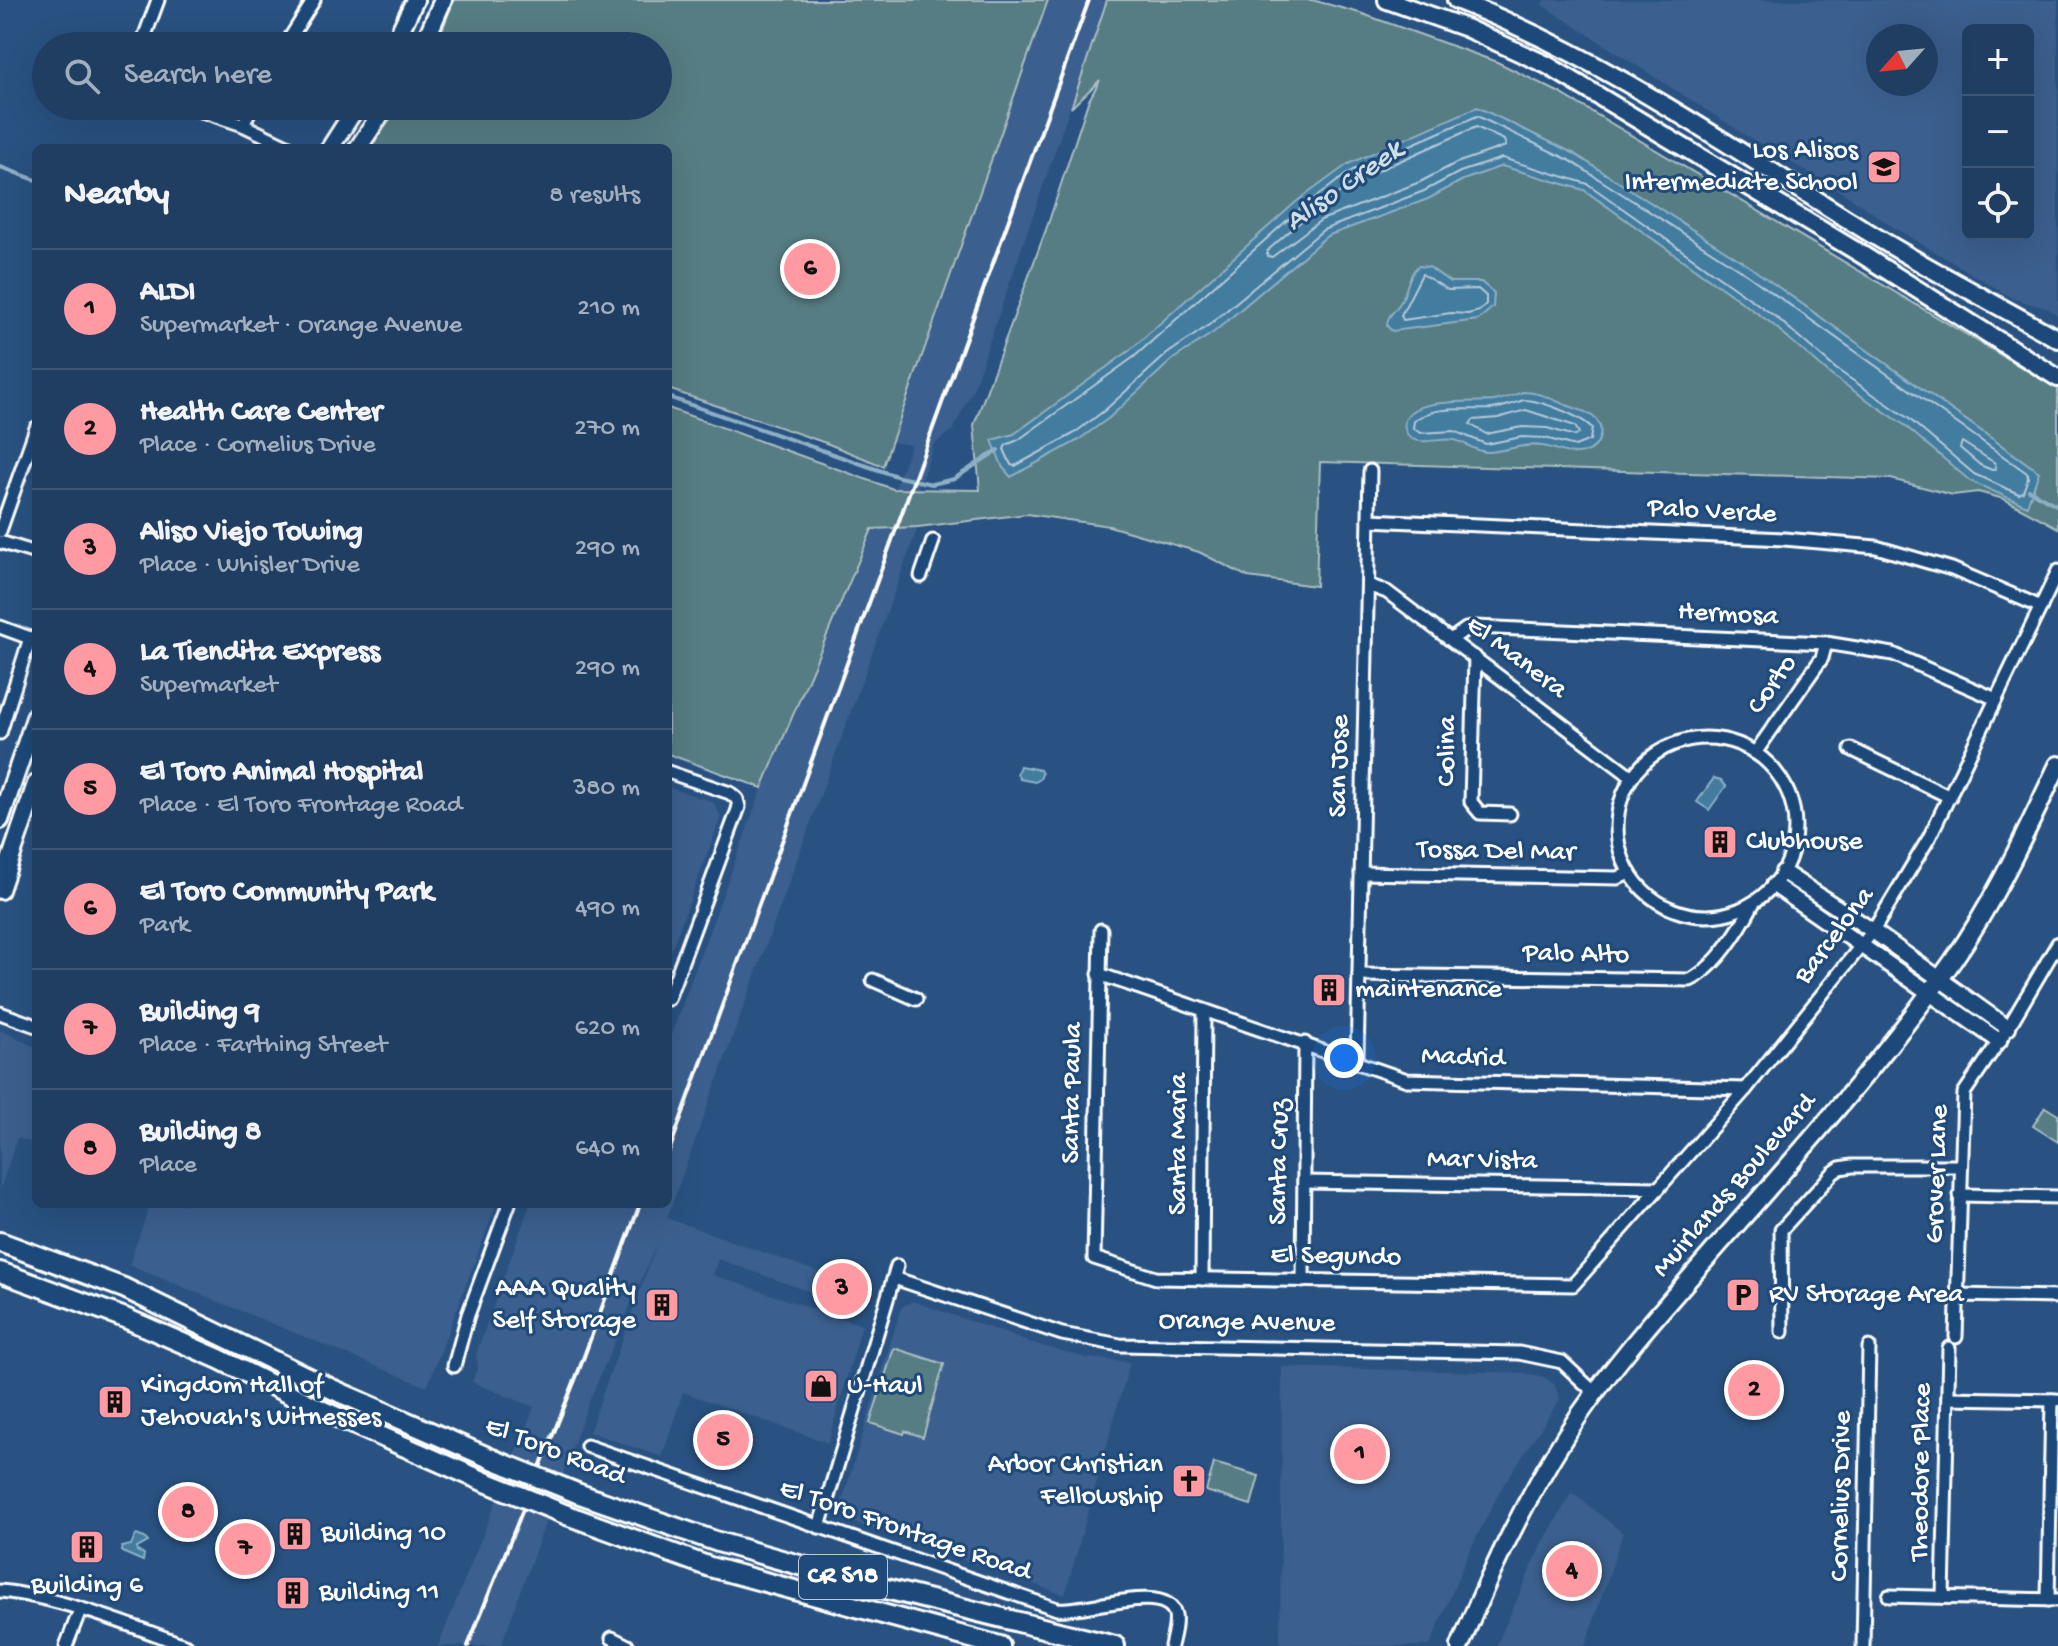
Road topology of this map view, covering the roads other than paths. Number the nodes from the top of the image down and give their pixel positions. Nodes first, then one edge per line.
1 (158, 0) edge
2 (314, 0) edge
3 (415, 0) edge
4 (443, 0) edge
5 (1387, 0) edge
6 (1456, 0) edge
7 (146, 32) edge
8 (294, 32) edge
9 (400, 32) edge
10 (429, 32) edge
11 (228, 120) edge
12 (245, 120) edge
13 (348, 120) edge
14 (377, 120) edge
15 (243, 125) junction
16 (283, 144) edge
17 (333, 144) edge
18 (361, 144) edge
19 (2058, 339) edge
20 (2058, 378) edge
21 (32, 439) edge
22 (1370, 471) dead end
23 (1369, 520) junction
24 (0, 531) edge
25 (933, 541) dead end
26 (0, 542) edge
27 (32, 552) edge
28 (2058, 571) edge
29 (921, 576) dead end
30 (1368, 585) junction
31 (2041, 607) junction
32 (0, 627) edge
33 (1452, 639) junction
34 (1826, 643) junction
35 (1475, 657) junction
36 (1996, 699) junction
37 (32, 727) edge
38 (0, 733) edge
39 (1851, 749) dead end
40 (1755, 753) junction
41 (2058, 765) edge
42 (672, 773) edge
43 (1632, 777) junction
44 (32, 796) edge
45 (1950, 797) junction
46 (1510, 814) dead end
47 (0, 820) edge
48 (1783, 872) junction
49 (1361, 873) junction
50 (1630, 873) junction
51 (1774, 885) junction
52 (0, 890) edge
53 (1754, 903) junction
54 (1101, 930) dead end
55 (1873, 931) junction
56 (2058, 943) edge
57 (1862, 946) junction
58 (1099, 974) junction
59 (1359, 975) junction
60 (873, 980) dead end
61 (1934, 986) junction
62 (672, 988) edge
63 (916, 999) dead end
64 (1204, 1010) junction
65 (0, 1013) edge
66 (32, 1025) edge
67 (2008, 1028) junction
68 (1999, 1041) junction
69 (1305, 1043) junction
70 (1357, 1061) junction
71 (1746, 1089) junction
72 (1961, 1166) junction
73 (1304, 1182) junction
74 (1659, 1188) junction
75 (1960, 1195) junction
76 (2058, 1197) edge
77 (508, 1208) edge
78 (0, 1242) edge
79 (1094, 1258) joint
80 (0, 1272) edge
81 (1202, 1279) junction
82 (1303, 1281) junction
83 (1578, 1281) joint
84 (1958, 1295) junction
85 (2058, 1297) edge
86 (1782, 1332) dead end
87 (1956, 1337) dead end
88 (1869, 1347) dead end
89 (1949, 1348) dead end
90 (454, 1366) dead end
91 (1595, 1393) junction
92 (1948, 1398) junction
93 (2055, 1400) edge
94 (587, 1446) dead end
95 (819, 1527) junction
96 (0, 1591) edge
97 (1889, 1596) dead end
98 (1943, 1597) junction
99 (2053, 1600) edge
100 (80, 1610) junction
101 (612, 1638) dead end
102 (66, 1646) edge
103 (187, 1646) edge
104 (628, 1646) edge
105 (1000, 1646) edge
106 (1115, 1646) edge
107 (1171, 1646) edge
108 (1460, 1646) edge
109 (1863, 1646) edge

1 - 7 street
2 - 8 street
3 - 9 main road
4 - 10 main road
5 - 20 main road
6 - 19 main road
11 - 15 street
12 - 15 street
13 - 17 main road
14 - 18 main road
15 - 16 street
21 - 24 street
22 - 23 street, San Jose
23 - 30 street, San Jose
23 - 31 street, Palo Verde
25 - 29 street
26 - 27 street
28 - 31 street, Barcelona
30 - 33 street, El Manera
30 - 49 street, San Jose
31 - 36 street, Barcelona
32 - 38 street
33 - 34 street, Hermosa
33 - 35 street, El Manera
34 - 36 street, Hermosa
34 - 40 street, Corto
35 - 43 street, El Manera
35 - 46 street, Colina
36 - 45 street, Barcelona
37 - 47 main road
39 - 45 street
40 - 43 street
40 - 48 street
41 - 61 main road, Muirlands Boulevard
42 - 62 street
43 - 50 street
44 - 52 main road
45 - 55 street, Barcelona
48 - 51 street
48 - 55 street
49 - 50 street, Tossa Del Mar
49 - 59 street, San Jose
50 - 53 street
51 - 53 street
51 - 57 street
53 - 59 street, Palo Alto
54 - 58 street, Santa Paula
55 - 57 street, Barcelona
55 - 61 street
56 - 67 street, Grover Lane
57 - 61 street
57 - 71 street, Barcelona
58 - 64 street, Madrid
58 - 79 street, Santa Paula
59 - 70 street, San Jose
60 - 63 street
61 - 67 street
61 - 68 street
61 - 91 main road, Muirlands Boulevard
64 - 69 street, Madrid
64 - 81 street, Santa Maria
65 - 66 street
67 - 68 street, Grover Lane
68 - 72 street, Grover Lane
69 - 70 street, Madrid
69 - 73 street, Santa Cruz
70 - 71 street, Madrid
71 - 74 street, Barcelona
72 - 75 street, Grover Lane
72 - 86 street
73 - 74 street, Mar Vista
73 - 82 street, Santa Cruz
74 - 83 street, Barcelona
75 - 76 street
75 - 84 street, Grover Lane
77 - 90 street
78 - 106 main road, El Toro Road / CR S18, bridge
79 - 81 street, El Segundo
80 - 105 main road, El Toro Road / CR S18, bridge
81 - 82 street, El Segundo
82 - 83 street, El Segundo
84 - 85 street
84 - 87 street, Grover Lane
88 - 109 street, Cornelius Drive
89 - 92 street, Theodore Place
91 - 95 street, Orange Avenue
91 - 108 main road, Muirlands Boulevard
92 - 93 street
92 - 98 street, Theodore Place
93 - 99 street
94 - 95 street, El Toro Frontage Road
95 - 107 street, El Toro Frontage Road
96 - 100 street
97 - 98 street
98 - 99 street
100 - 102 street
100 - 103 street
101 - 104 street

